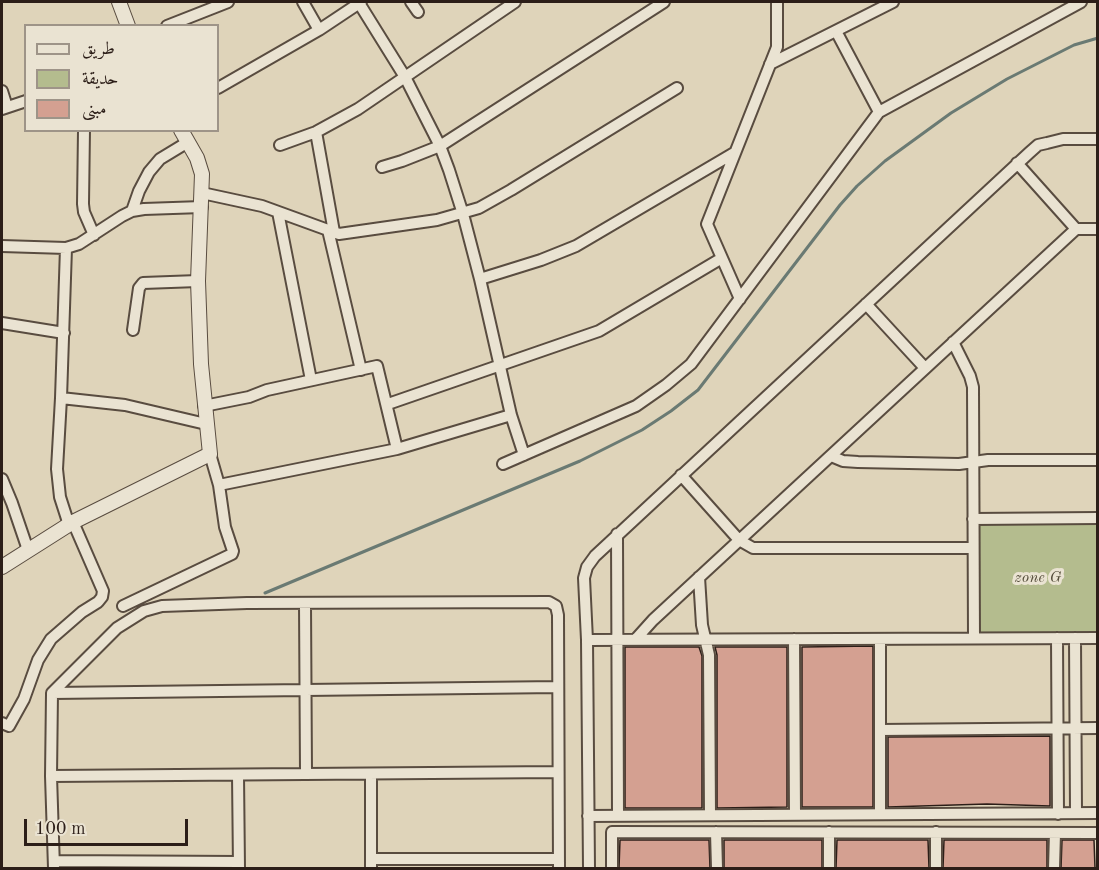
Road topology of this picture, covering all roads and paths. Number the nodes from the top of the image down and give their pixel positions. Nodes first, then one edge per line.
1 (119, 2) edge
2 (228, 2) edge
3 (303, 2) edge
4 (360, 2) edge
5 (411, 2) edge
6 (664, 2) edge
7 (777, 2) edge
8 (893, 2) edge
9 (1082, 2) edge
10 (508, 3) edge
11 (213, 4) edge
12 (418, 12) dead end
13 (127, 24) edge
14 (171, 24) edge
15 (319, 30) junction
16 (836, 32) junction
17 (770, 64) junction
18 (405, 77) junction
19 (219, 87) edge
20 (677, 88) dead end
21 (2, 91) edge
22 (24, 102) edge
23 (4, 108) edge
24 (879, 112) junction
25 (84, 132) edge
26 (316, 132) junction
27 (185, 136) edge
28 (1098, 139) edge
29 (280, 145) dead end
30 (440, 146) junction
31 (735, 153) junction
32 (1017, 163) junction
33 (382, 167) dead end
34 (202, 200) junction
35 (132, 211) junction
36 (278, 212) junction
37 (464, 214) junction
38 (1076, 229) junction
39 (1098, 229) edge
40 (331, 231) junction
41 (94, 235) junction
42 (2, 246) edge
43 (66, 248) junction
44 (722, 258) junction
45 (480, 279) junction
46 (198, 281) junction
47 (740, 299) junction
48 (866, 304) junction
49 (2, 323) edge
50 (133, 330) dead end
51 (64, 333) junction
52 (953, 342) junction
53 (499, 367) junction
54 (925, 368) junction
55 (361, 370) junction
56 (311, 380) junction
57 (61, 398) junction
58 (388, 404) junction
59 (204, 406) junction
60 (511, 415) junction
61 (206, 424) junction
62 (397, 449) junction
63 (210, 454) junction
64 (524, 455) junction
65 (831, 456) junction
66 (1098, 460) edge
67 (973, 462) junction
68 (503, 464) dead end
69 (681, 475) junction
70 (2, 479) edge
71 (219, 485) junction
72 (1098, 518) edge
73 (973, 519) junction
74 (71, 523) junction
75 (617, 534) junction
76 (739, 540) junction
77 (974, 548) junction
78 (28, 550) junction
79 (2, 567) edge
80 (699, 577) junction
81 (304, 604) junction
82 (123, 606) dead end
83 (974, 638) junction
84 (1057, 638) junction
85 (1075, 638) junction
86 (1098, 638) edge
87 (705, 639) junction
88 (794, 639) junction
89 (880, 639) junction
90 (587, 640) junction
91 (617, 640) junction
92 (635, 640) junction
93 (558, 687) junction
94 (305, 691) junction
95 (52, 693) junction
96 (2, 723) edge
97 (1058, 728) junction
98 (1075, 728) junction
99 (1098, 728) edge
100 (880, 730) junction
101 (558, 772) junction
102 (306, 773) junction
103 (371, 774) junction
104 (238, 775) junction
105 (51, 776) junction
106 (1076, 813) junction
107 (1098, 813) edge
108 (880, 814) junction
109 (1058, 814) junction
110 (710, 815) junction
111 (795, 815) junction
112 (588, 816) junction
113 (618, 816) junction
114 (716, 832) junction
115 (829, 832) junction
116 (936, 832) junction
117 (1055, 832) junction
118 (1098, 833) edge
119 (371, 864) edge
120 (559, 864) edge
121 (54, 865) edge
122 (239, 865) edge
123 (588, 868) edge
124 (612, 868) edge
125 (717, 868) edge
126 (829, 868) edge
127 (936, 868) edge
128 (1054, 868) edge

1 - 13 street
2 - 11 street
3 - 15 street
4 - 15 street
4 - 18 street
5 - 12 street
6 - 30 street
7 - 17 street
8 - 16 street
9 - 24 street
10 - 18 street
11 - 14 street
15 - 19 street
16 - 17 street
16 - 24 street
17 - 31 street
18 - 26 street
18 - 30 street
20 - 37 street
21 - 23 street
22 - 23 street
24 - 47 street
25 - 41 street
26 - 29 street
26 - 40 street
27 - 34 street
27 - 35 street
28 - 32 street
30 - 33 street
30 - 37 street
31 - 44 street
31 - 45 street
32 - 38 street
32 - 48 street
34 - 35 street
34 - 36 street
34 - 46 street
35 - 41 street
36 - 40 street
36 - 56 street
37 - 40 street
37 - 45 street
38 - 39 street
38 - 52 street
40 - 55 street
41 - 43 street
42 - 43 street
43 - 51 street
44 - 47 street
44 - 53 street
45 - 53 street
46 - 50 street
46 - 59 street
47 - 64 street
48 - 54 street
48 - 69 street
49 - 51 street
51 - 57 street
52 - 54 street
52 - 67 street
53 - 58 street
53 - 60 street
54 - 65 street
55 - 56 street
55 - 58 street
56 - 59 street
57 - 61 street
57 - 74 street
58 - 62 street
59 - 61 street
60 - 62 street
60 - 64 street
61 - 63 street
62 - 71 street
63 - 71 street
63 - 74 street
64 - 68 street
65 - 67 street
65 - 76 street
66 - 67 street
67 - 73 street
69 - 75 street
69 - 76 street
70 - 78 street
71 - 82 street
72 - 73 street
73 - 77 street
74 - 78 street
74 - 96 street
75 - 90 street
75 - 91 street
76 - 77 street
76 - 80 street
77 - 83 street
78 - 79 street
80 - 87 street
80 - 92 street
81 - 93 street
81 - 94 street
81 - 95 street
83 - 84 street
83 - 89 street
84 - 85 street
84 - 97 street
85 - 86 street
85 - 98 street
87 - 88 street
87 - 92 street
87 - 110 street
88 - 89 street
88 - 111 street
89 - 100 street
90 - 91 street
90 - 112 street
91 - 92 street
91 - 113 street
93 - 94 street
93 - 101 street
94 - 95 street
94 - 102 street
95 - 105 street
97 - 98 street
97 - 100 street
97 - 109 street
98 - 99 street
98 - 106 street
100 - 108 street
101 - 103 street
101 - 120 street
102 - 103 street
102 - 104 street
103 - 119 street
104 - 105 street
104 - 122 street
105 - 121 street
106 - 107 street
106 - 109 street
108 - 109 street
108 - 111 street
110 - 111 street
110 - 113 street
112 - 113 street
112 - 123 street
114 - 115 street
114 - 124 street
114 - 125 street
115 - 116 street
115 - 126 street
116 - 117 street
116 - 127 street
117 - 118 street
117 - 128 street
119 - 120 street
121 - 122 street

